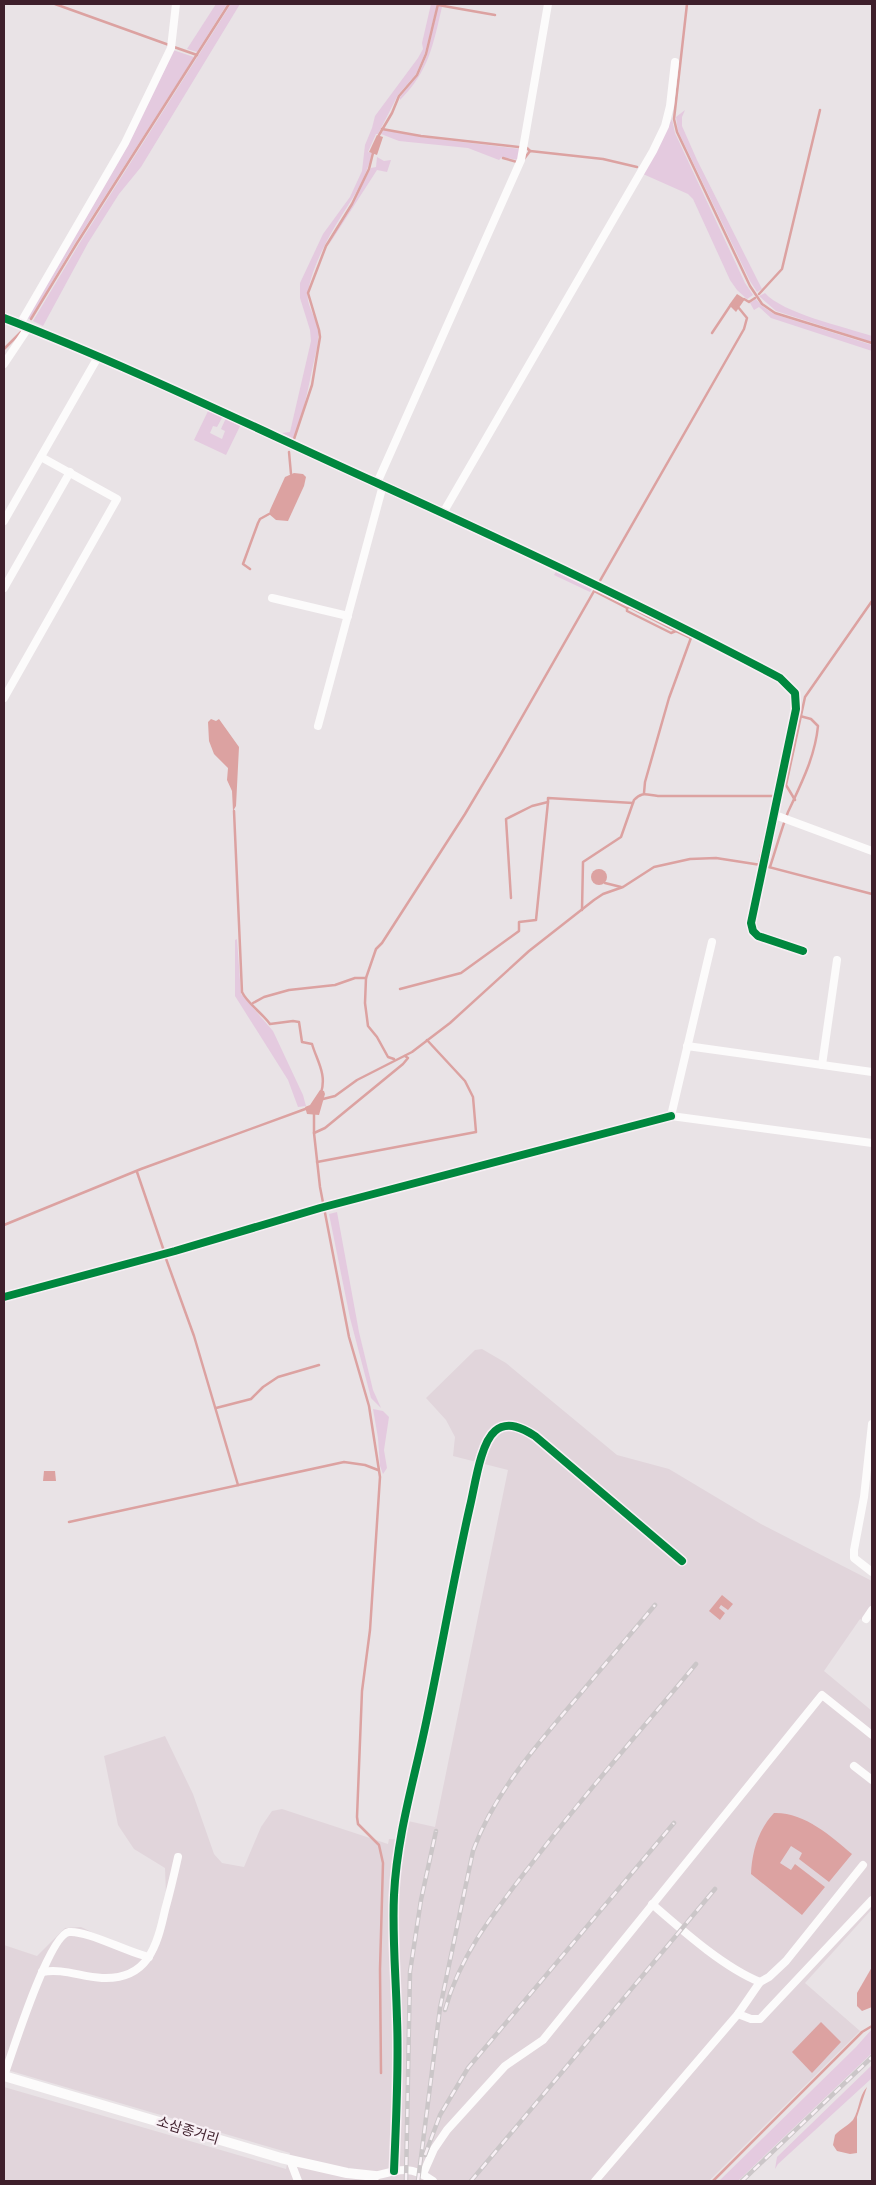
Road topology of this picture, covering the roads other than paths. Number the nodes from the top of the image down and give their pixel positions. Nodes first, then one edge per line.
1 (176, 4) edge
2 (548, 4) edge
3 (674, 62) dead end
4 (4, 318) edge
5 (24, 326) junction
6 (98, 357) junction
7 (4, 364) edge
8 (41, 456) junction
9 (70, 472) junction
10 (380, 484) junction
11 (442, 513) junction
12 (4, 520) edge
13 (4, 588) edge
14 (272, 598) dead end
15 (348, 616) junction
16 (4, 698) edge
17 (318, 726) dead end
18 (775, 815) junction
19 (872, 851) edge
20 (712, 942) dead end
21 (803, 951) dead end
22 (837, 960) dead end
23 (687, 1046) junction
24 (822, 1065) junction
25 (872, 1072) edge
26 (671, 1116) junction
27 (872, 1143) edge
28 (4, 1297) edge
29 (872, 1424) edge
30 (682, 1561) dead end
31 (872, 1572) edge
32 (872, 1610) edge
33 (866, 1619) dead end
34 (872, 1735) edge
35 (854, 1766) dead end
36 (872, 1780) edge
37 (178, 1857) dead end
38 (863, 1865) dead end
39 (872, 1900) edge
40 (652, 1904) junction
41 (149, 1957) junction
42 (42, 1972) junction
43 (760, 1982) junction
44 (738, 2014) junction
45 (4, 2076) edge
46 (290, 2160) junction
47 (394, 2171) junction
48 (423, 2174) junction
49 (375, 2176) joint
50 (298, 2181) edge
51 (433, 2181) edge
52 (595, 2181) edge

1 - 5 street
2 - 10 street
3 - 11 street
4 - 5 street
5 - 6 street
5 - 7 street
6 - 8 street
6 - 10 street
8 - 9 street
8 - 12 street
9 - 13 street
9 - 16 street
10 - 11 street
10 - 15 street
11 - 18 street
14 - 15 street
15 - 17 street
18 - 19 street
18 - 21 street
20 - 23 street
22 - 24 street
23 - 24 street
23 - 26 street
24 - 25 street
26 - 27 street
26 - 28 street
29 - 31 street
30 - 47 street
32 - 33 street
34 - 40 street
35 - 36 street
37 - 41 street
38 - 43 street
39 - 44 street
40 - 43 street
40 - 48 street
41 - 42 street
41 - 42 street
42 - 45 street
43 - 44 street
44 - 52 street
45 - 46 street, 소삼종거리
46 - 49 street, 소삼종거리
46 - 50 street
47 - 48 street
47 - 49 street
48 - 51 street

